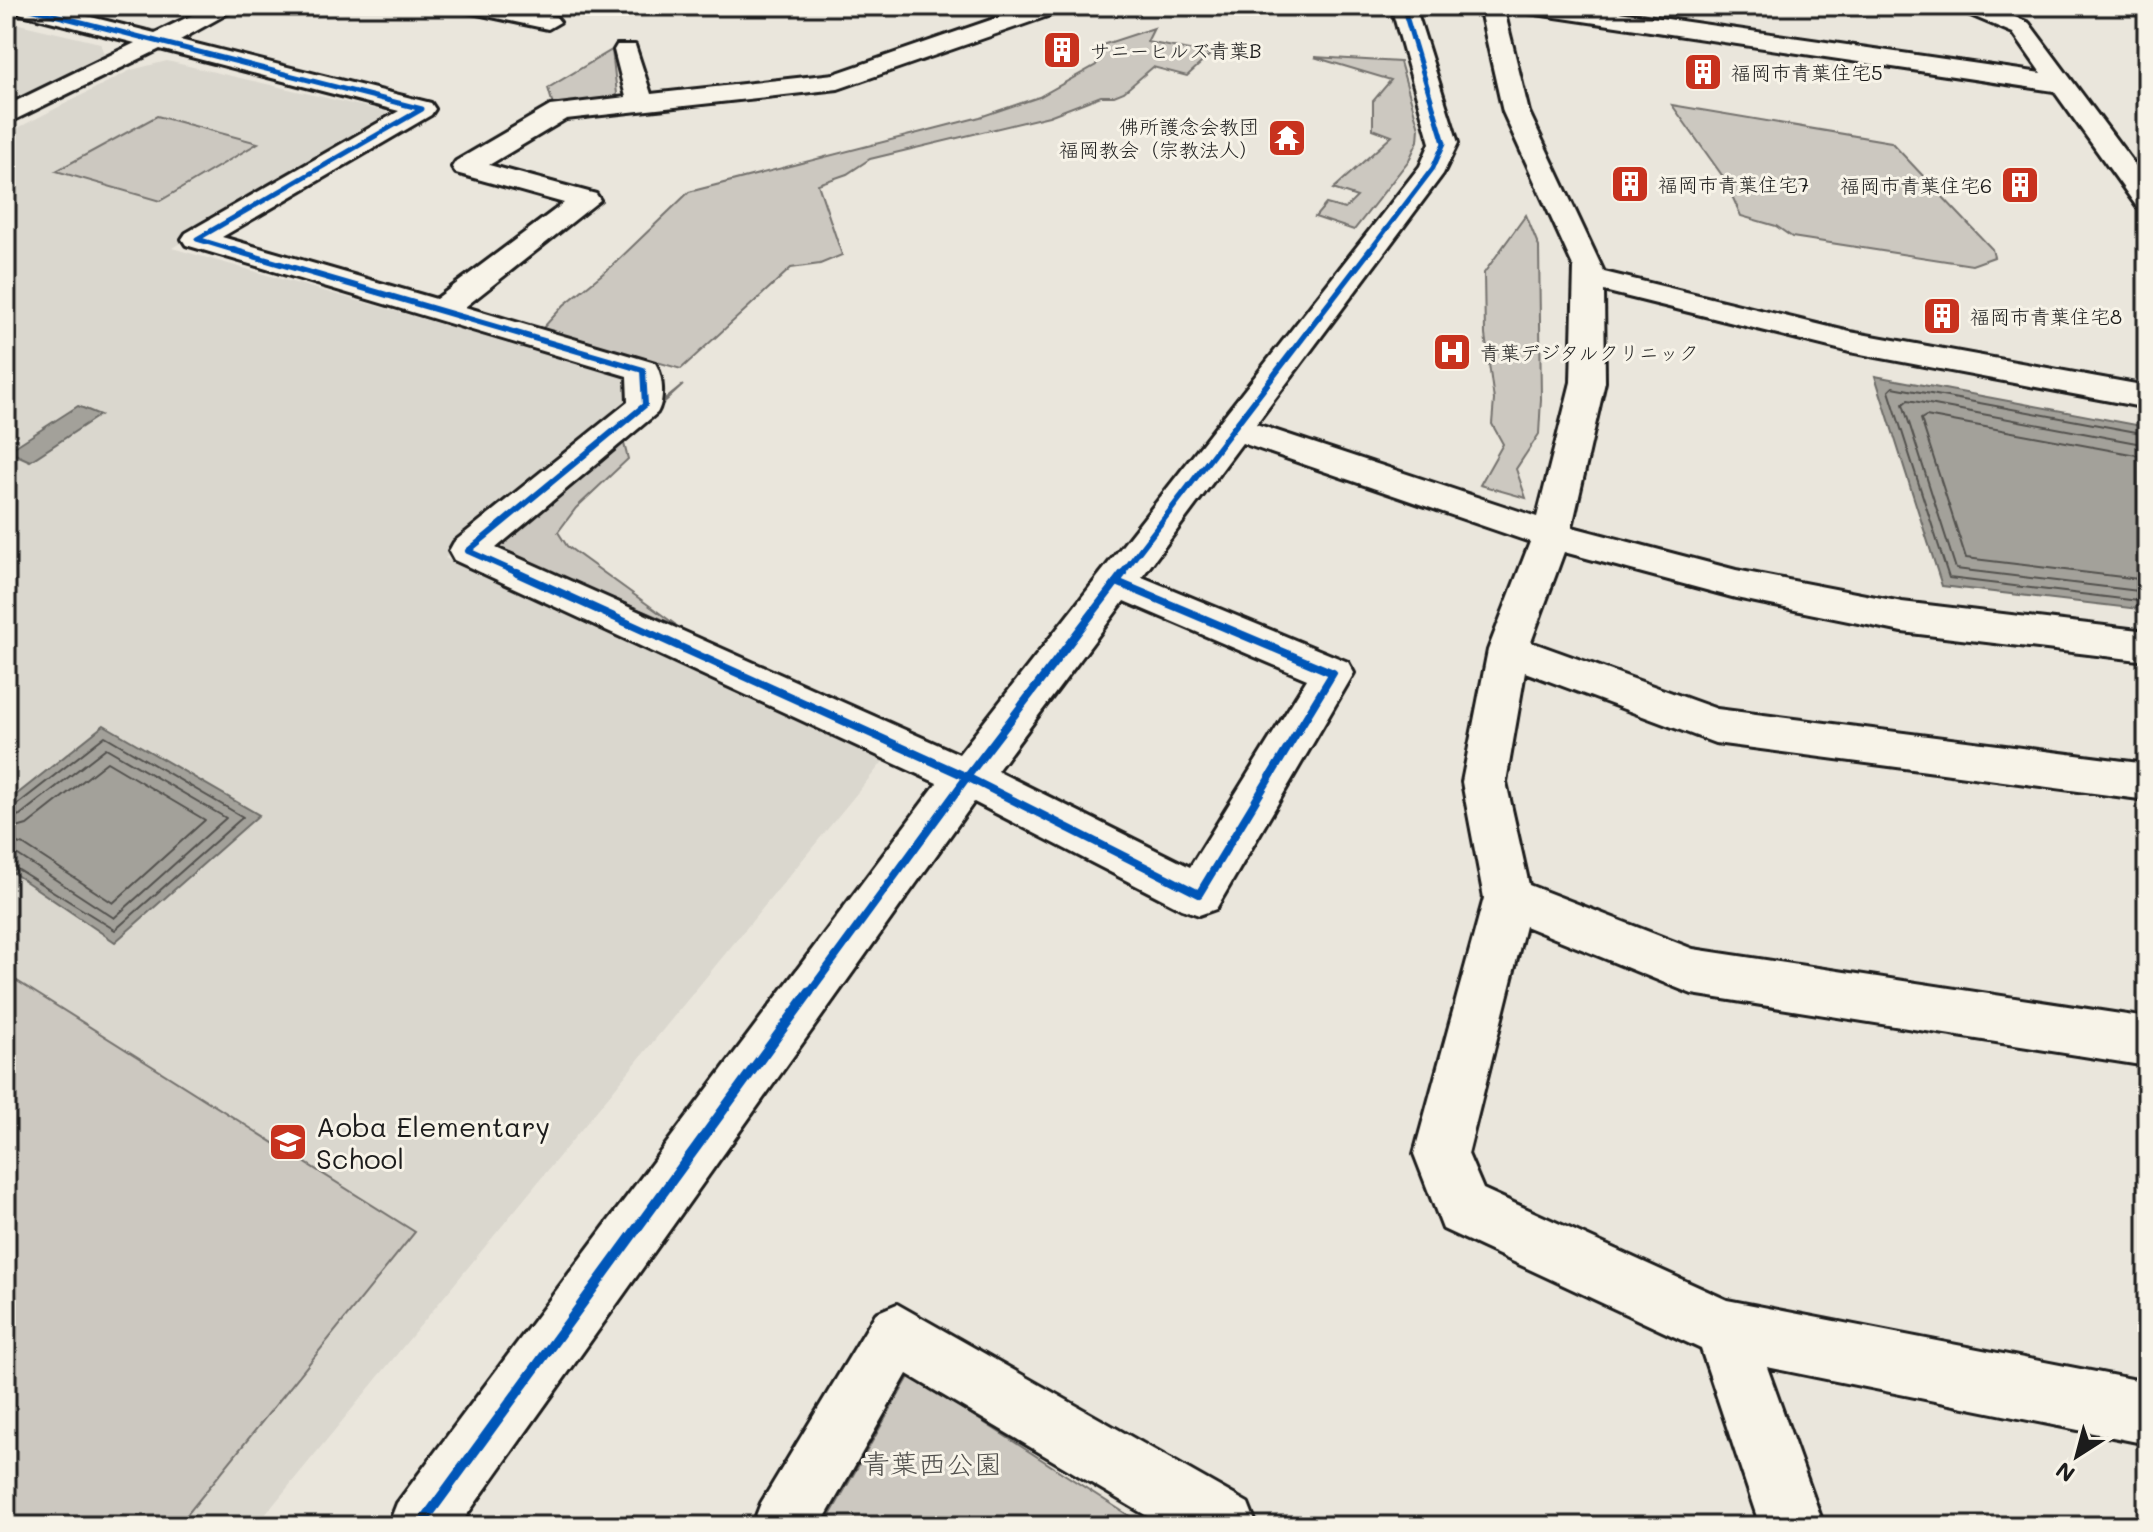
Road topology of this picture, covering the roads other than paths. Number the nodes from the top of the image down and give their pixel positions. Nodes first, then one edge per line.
1 (19, 6) edge
2 (229, 6) edge
3 (471, 6) edge
4 (1054, 6) edge
5 (1403, 6) edge
6 (1491, 6) edge
7 (1529, 6) edge
8 (1969, 6) edge
9 (548, 22) dead end
10 (157, 39) junction
11 (626, 50) dead end
12 (2061, 84) junction
13 (641, 103) junction
14 (6, 116) edge
15 (2147, 201) edge
16 (1589, 278) junction
17 (440, 311) junction
18 (2147, 397) edge
19 (1232, 428) junction
20 (1551, 535) junction
21 (1117, 582) junction
22 (2147, 646) edge
23 (1508, 650) junction
24 (967, 777) junction
25 (2147, 782) edge
26 (1508, 898) junction
27 (2147, 1042) edge
28 (1724, 1329) junction
29 (2147, 1413) edge
30 (420, 1526) edge
31 (784, 1526) edge
32 (1225, 1526) edge
33 (1792, 1526) edge

1 - 10 street
2 - 10 street
3 - 9 street
4 - 13 street
5 - 19 street
6 - 16 street
7 - 12 street
8 - 12 street
10 - 14 street
10 - 17 street
11 - 13 street
12 - 15 street
13 - 17 street
16 - 18 street
16 - 20 street
17 - 24 street
19 - 20 street
19 - 21 street
20 - 22 street
20 - 23 street
21 - 24 street
21 - 24 street
23 - 25 street
23 - 26 street
24 - 30 street
26 - 27 street
26 - 28 street
28 - 29 street
28 - 33 street
31 - 32 street

